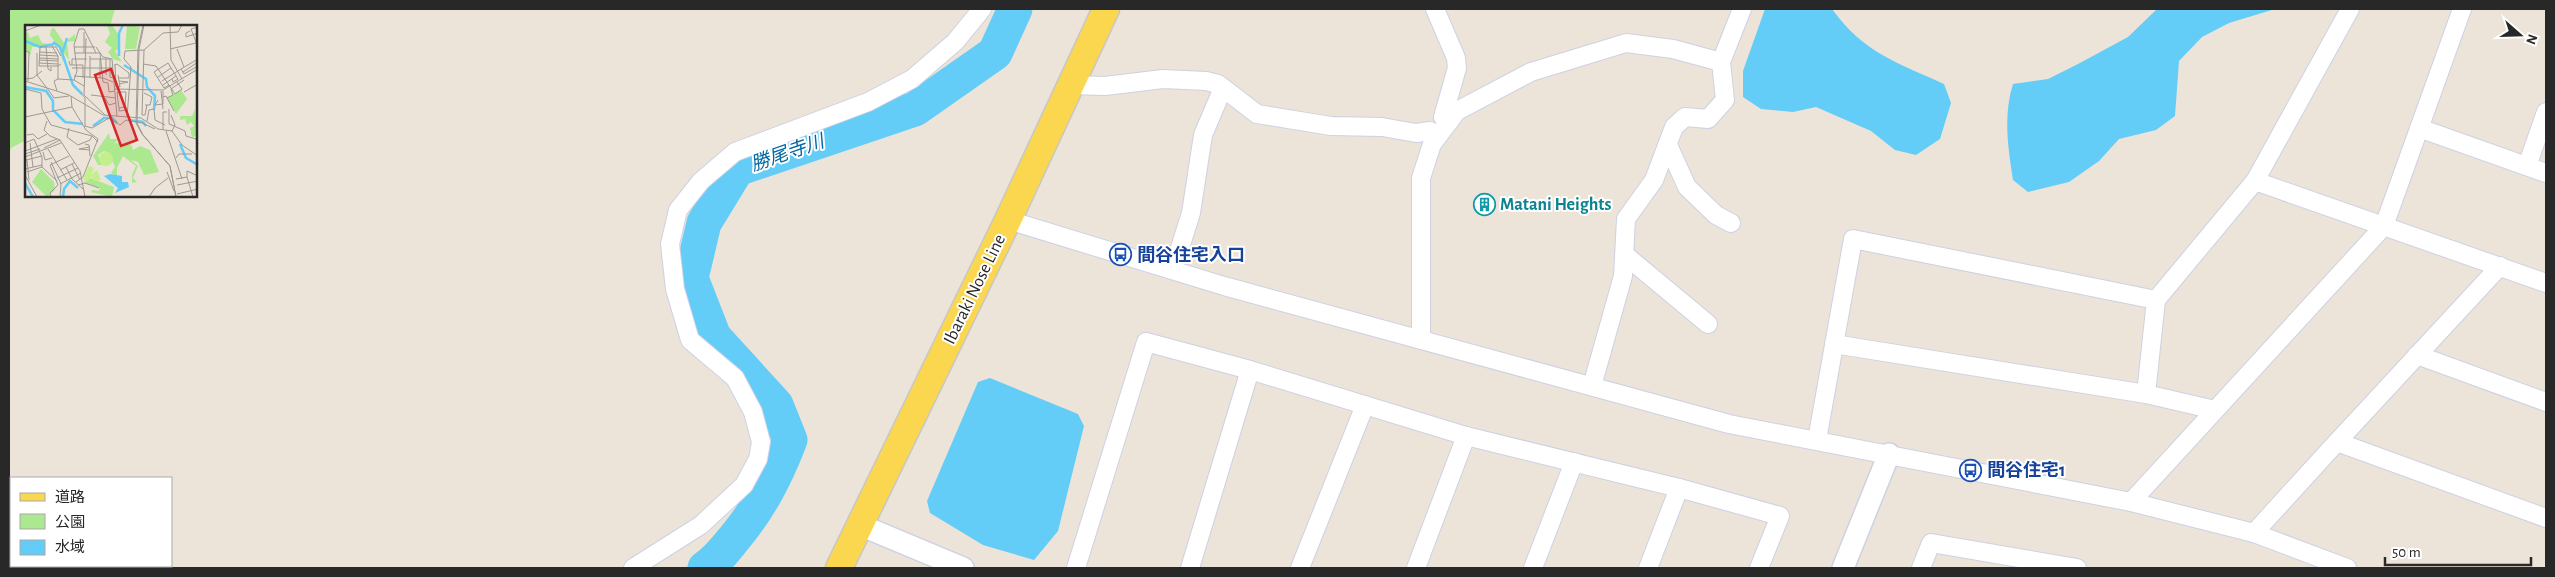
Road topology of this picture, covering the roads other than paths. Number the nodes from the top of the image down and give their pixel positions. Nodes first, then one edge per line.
1 (982, 9) edge
2 (1106, 9) edge
3 (1435, 9) edge
4 (1742, 9) edge
5 (2350, 9) edge
6 (2462, 9) edge
7 (1721, 62) junction
8 (1070, 85) junction
9 (1223, 88) junction
10 (2546, 112) edge
11 (1449, 122) junction
12 (2419, 128) junction
13 (1438, 136) junction
14 (1668, 145) junction
15 (2527, 166) junction
16 (2546, 173) edge
17 (2255, 180) junction
18 (1008, 220) junction
19 (1731, 223) dead end
20 (2384, 226) junction
21 (1624, 255) junction
22 (2500, 266) junction
23 (1173, 270) junction
24 (2546, 283) edge
25 (2156, 300) junction
26 (1708, 324) dead end
27 (1421, 340) junction
28 (1834, 344) junction
29 (2417, 355) junction
30 (1250, 370) junction
31 (1592, 386) junction
32 (2146, 394) junction
33 (2546, 402) edge
34 (1364, 405) junction
35 (2215, 410) junction
36 (1466, 436) junction
37 (1817, 440) junction
38 (2337, 442) junction
39 (1889, 454) junction
40 (1574, 462) junction
41 (1679, 488) junction
42 (2131, 502) junction
43 (2546, 518) edge
44 (860, 525) junction
45 (2254, 533) junction
46 (633, 568) edge
47 (839, 568) edge
48 (963, 568) edge
49 (1076, 568) edge
50 (1190, 568) edge
51 (1300, 568) edge
52 (1416, 568) edge
53 (1532, 568) edge
54 (1648, 568) edge
55 (1759, 568) edge
56 (1843, 568) edge
57 (1921, 568) edge
58 (2077, 568) edge
59 (2347, 568) edge

1 - 46 street
2 - 8 main road, Ibaraki Nose Line
3 - 11 street
4 - 7 street
5 - 17 street
6 - 12 street
7 - 11 street
7 - 14 street
8 - 9 street
8 - 18 main road, Ibaraki Nose Line
9 - 13 street
9 - 23 street
10 - 15 street
11 - 13 street
12 - 15 street
12 - 20 street
13 - 27 street
14 - 19 street
14 - 21 street
15 - 16 street
17 - 20 street
17 - 25 street
18 - 23 street
18 - 44 main road, Ibaraki Nose Line
20 - 22 street
20 - 35 street
21 - 26 street
21 - 31 street
22 - 24 street
22 - 29 street
23 - 27 street
25 - 28 street
25 - 32 street
27 - 31 street
28 - 32 street
28 - 37 street
29 - 33 street
29 - 38 street
30 - 34 street
30 - 49 street
30 - 50 street
31 - 37 street
32 - 35 street
34 - 36 street
34 - 51 street
35 - 42 street
36 - 40 street
36 - 52 street
37 - 39 street
38 - 43 street
38 - 45 street
39 - 42 street
39 - 56 street
40 - 41 street
40 - 53 street
41 - 54 street
41 - 55 street
42 - 45 street
44 - 47 main road, Ibaraki Nose Line
44 - 48 street
45 - 59 street
57 - 58 street

